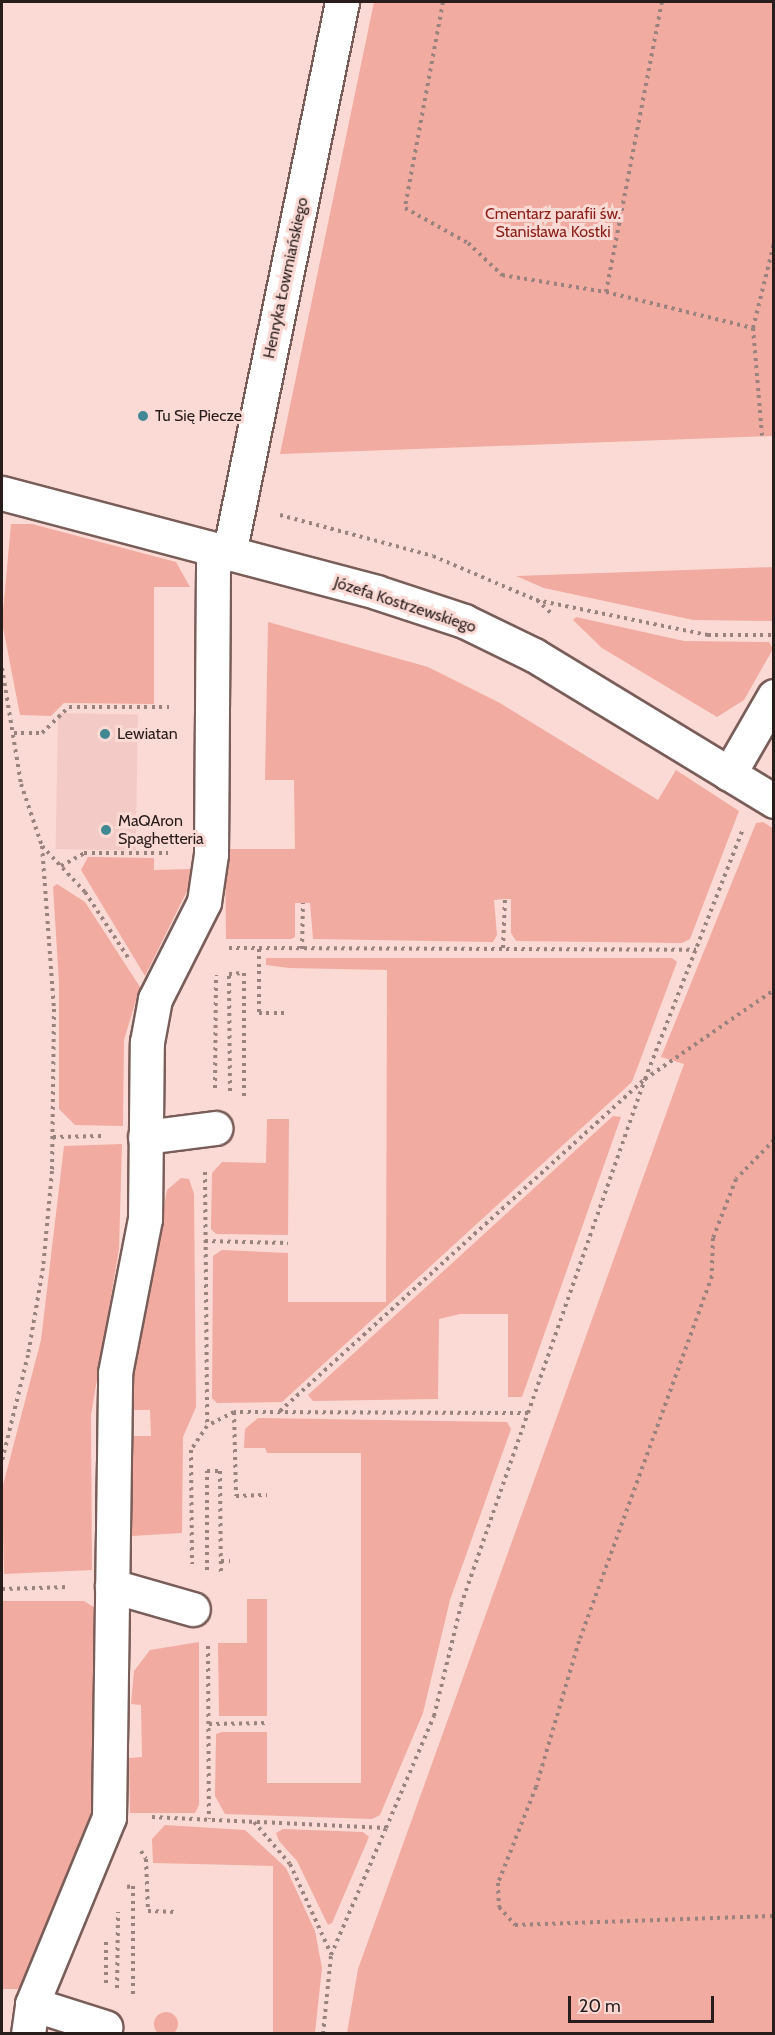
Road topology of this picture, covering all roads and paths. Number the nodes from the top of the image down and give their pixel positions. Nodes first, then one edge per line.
1 (342, 2) edge
2 (442, 2) edge
3 (662, 2) edge
4 (774, 243) edge
5 (606, 292) junction
6 (753, 328) junction
7 (762, 436) dead end
8 (2, 493) edge
9 (221, 552) junction
10 (2, 668) edge
11 (774, 696) edge
12 (212, 706) junction
13 (14, 733) junction
14 (729, 774) junction
15 (774, 801) edge
16 (745, 825) dead end
17 (42, 846) junction
18 (211, 854) junction
19 (61, 866) junction
20 (505, 899) dead end
21 (303, 903) dead end
22 (182, 947) junction
23 (503, 948) junction
24 (259, 949) junction
25 (302, 949) junction
26 (696, 950) junction
27 (774, 990) edge
28 (155, 999) junction
29 (289, 1013) dead end
30 (645, 1079) junction
31 (244, 1081) junction
32 (252, 1081) dead end
33 (244, 1099) dead end
34 (222, 1116) joint
35 (53, 1137) junction
36 (145, 1137) junction
37 (774, 1140) edge
38 (288, 1243) dead end
39 (234, 1412) junction
40 (279, 1412) junction
41 (528, 1413) junction
42 (2, 1461) edge
43 (267, 1495) dead end
44 (230, 1561) dead end
45 (221, 1562) junction
46 (221, 1575) dead end
47 (207, 1577) dead end
48 (112, 1586) junction
49 (2, 1588) edge
50 (193, 1609) dead end
51 (209, 1724) dead end
52 (267, 1724) dead end
53 (109, 1817) junction
54 (253, 1821) junction
55 (386, 1828) junction
56 (137, 1844) dead end
57 (118, 1887) dead end
58 (118, 1899) dead end
59 (178, 1912) dead end
60 (774, 1916) edge
61 (331, 1955) junction
62 (133, 1975) junction
63 (141, 1975) dead end
64 (133, 1991) dead end
65 (117, 1993) dead end
66 (30, 2019) edge
67 (105, 2027) dead end
68 (323, 2034) edge

1 - 9 street, Henryka Łowmiańskiego
2 - 5 path
3 - 5 path
4 - 6 path
5 - 6 path
6 - 7 path
8 - 9 street, Józefa Kostrzewskiego
9 - 12 street, Henryka Łowmiańskiego
9 - 14 street, Józefa Kostrzewskiego
10 - 13 path
11 - 14 street
12 - 13 path
12 - 18 street, Henryka Łowmiańskiego
13 - 17 path
14 - 15 street, Józefa Kostrzewskiego
16 - 26 path
17 - 19 path
17 - 35 path
18 - 19 path
18 - 22 street, Henryka Łowmiańskiego
19 - 28 path
20 - 23 path
21 - 25 path
22 - 24 path
22 - 28 street, Henryka Łowmiańskiego
23 - 25 path
23 - 26 path
24 - 25 path
24 - 29 path
26 - 30 path
27 - 30 path
28 - 36 street, Henryka Łowmiańskiego
30 - 40 path
30 - 41 path
31 - 32 path
31 - 33 path
31 - 34 path
34 - 36 street
35 - 36 path
35 - 42 path
36 - 48 street, Henryka Łowmiańskiego
37 - 60 path
38 - 39 path
39 - 40 path
39 - 43 path
40 - 41 path
41 - 55 path
44 - 45 path
45 - 46 path
45 - 47 path
48 - 49 path
48 - 50 street
48 - 53 street, Henryka Łowmiańskiego
51 - 52 path
53 - 54 path
53 - 66 street
54 - 55 path
54 - 61 path
55 - 61 path
56 - 59 path
57 - 62 path
58 - 65 path
61 - 68 path
62 - 63 path
62 - 64 path
66 - 67 street

